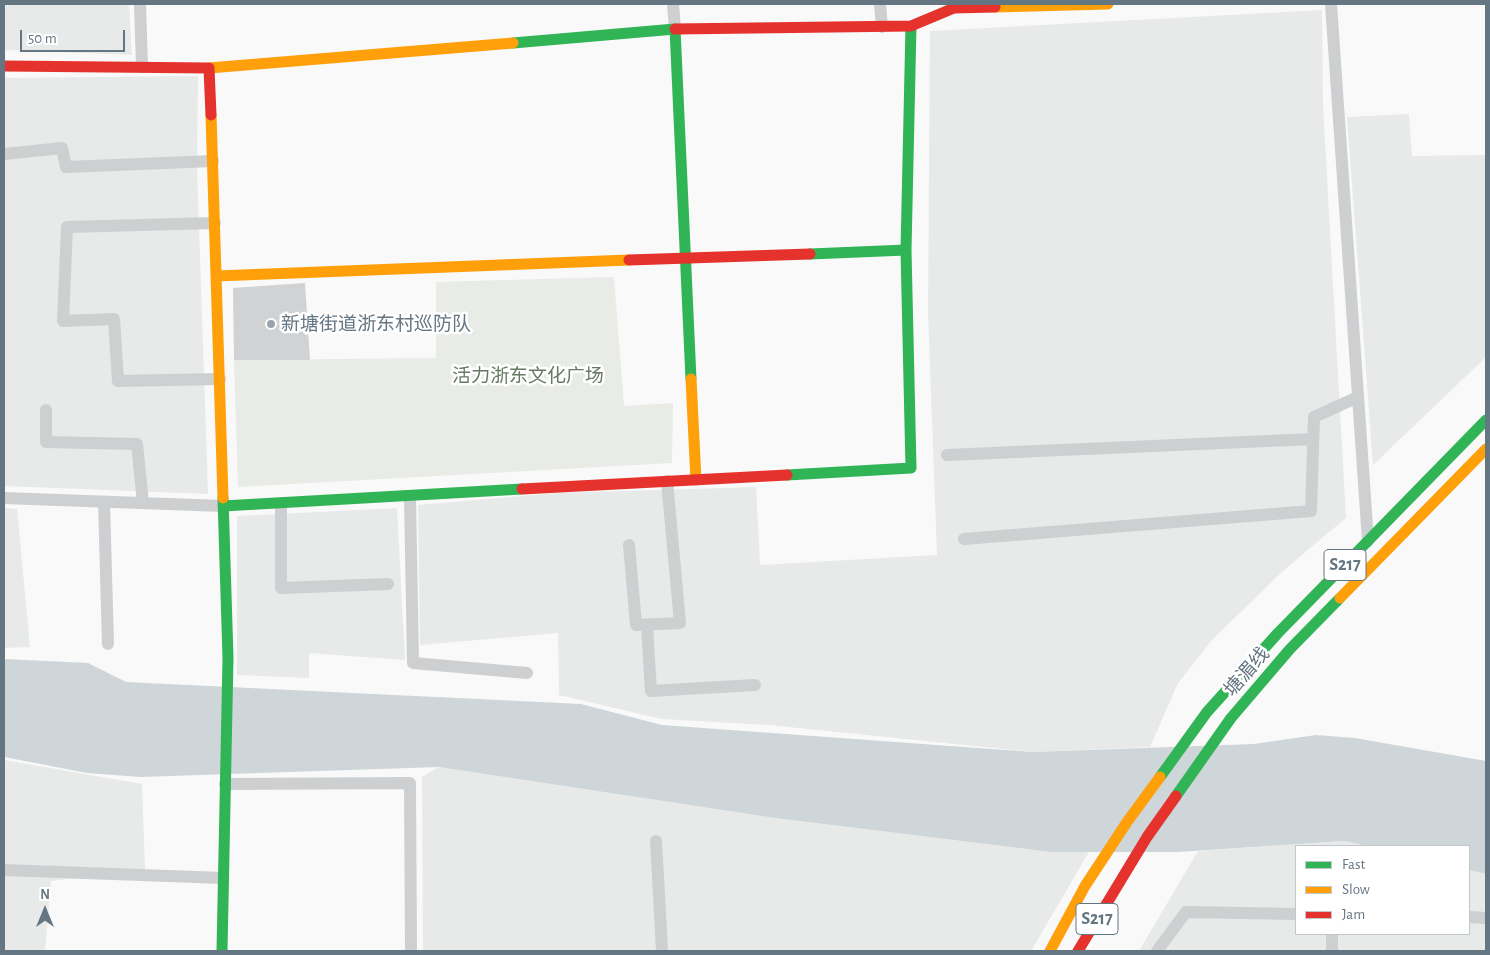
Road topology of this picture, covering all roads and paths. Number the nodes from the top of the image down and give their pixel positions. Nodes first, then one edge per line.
1 (140, 4) edge
2 (674, 4) edge
3 (880, 4) edge
4 (1101, 4) edge
5 (1108, 4) edge
6 (1331, 4) edge
7 (911, 26) junction
8 (882, 27) junction
9 (675, 28) junction
10 (4, 66) edge
11 (142, 67) junction
12 (209, 68) junction
13 (4, 154) edge
14 (213, 161) junction
15 (215, 223) junction
16 (906, 250) junction
17 (685, 258) junction
18 (216, 276) junction
19 (220, 379) junction
20 (1358, 396) junction
21 (46, 410) dead end
22 (1486, 420) edge
23 (1313, 439) junction
24 (1486, 449) edge
25 (947, 455) dead end
26 (696, 480) junction
27 (667, 481) junction
28 (410, 496) junction
29 (4, 498) edge
30 (104, 502) junction
31 (281, 502) junction
32 (143, 503) junction
33 (223, 506) junction
34 (964, 539) dead end
35 (1368, 541) junction
36 (629, 545) dead end
37 (388, 584) dead end
38 (647, 625) junction
39 (108, 644) dead end
40 (527, 672) dead end
41 (755, 685) dead end
42 (225, 784) junction
43 (656, 841) dead end
44 (4, 870) edge
45 (223, 878) junction
46 (1295, 914) edge
47 (1470, 917) edge
48 (1486, 918) edge
49 (1332, 935) edge
50 (222, 951) edge
51 (411, 951) edge
52 (662, 951) edge
53 (1050, 951) edge
54 (1078, 951) edge
55 (1157, 951) edge
56 (1332, 951) edge

1 - 11 street
2 - 9 street
3 - 8 street
4 - 5 street
4 - 7 street
6 - 20 street
7 - 8 street
7 - 16 street
8 - 9 street
9 - 12 street
9 - 17 street
10 - 11 street
11 - 12 street
12 - 14 street
13 - 14 street
14 - 15 street
15 - 18 street
15 - 19 street
16 - 17 street
16 - 26 street
17 - 18 street
17 - 26 street
18 - 19 street
19 - 33 street
20 - 23 street
20 - 35 street
21 - 32 street
22 - 35 street, S217
23 - 25 street
23 - 34 street
24 - 54 street, 塘湄线 / S217
26 - 27 street
27 - 28 street
27 - 38 street
28 - 31 street
28 - 40 street
29 - 30 street
30 - 32 street
30 - 39 street
31 - 33 street
31 - 37 street
32 - 33 street
33 - 42 street
35 - 53 street, S217
36 - 38 street
38 - 41 street
42 - 45 street
42 - 51 street
43 - 52 street
44 - 45 street
45 - 50 street
46 - 55 street
47 - 48 street
49 - 56 street

